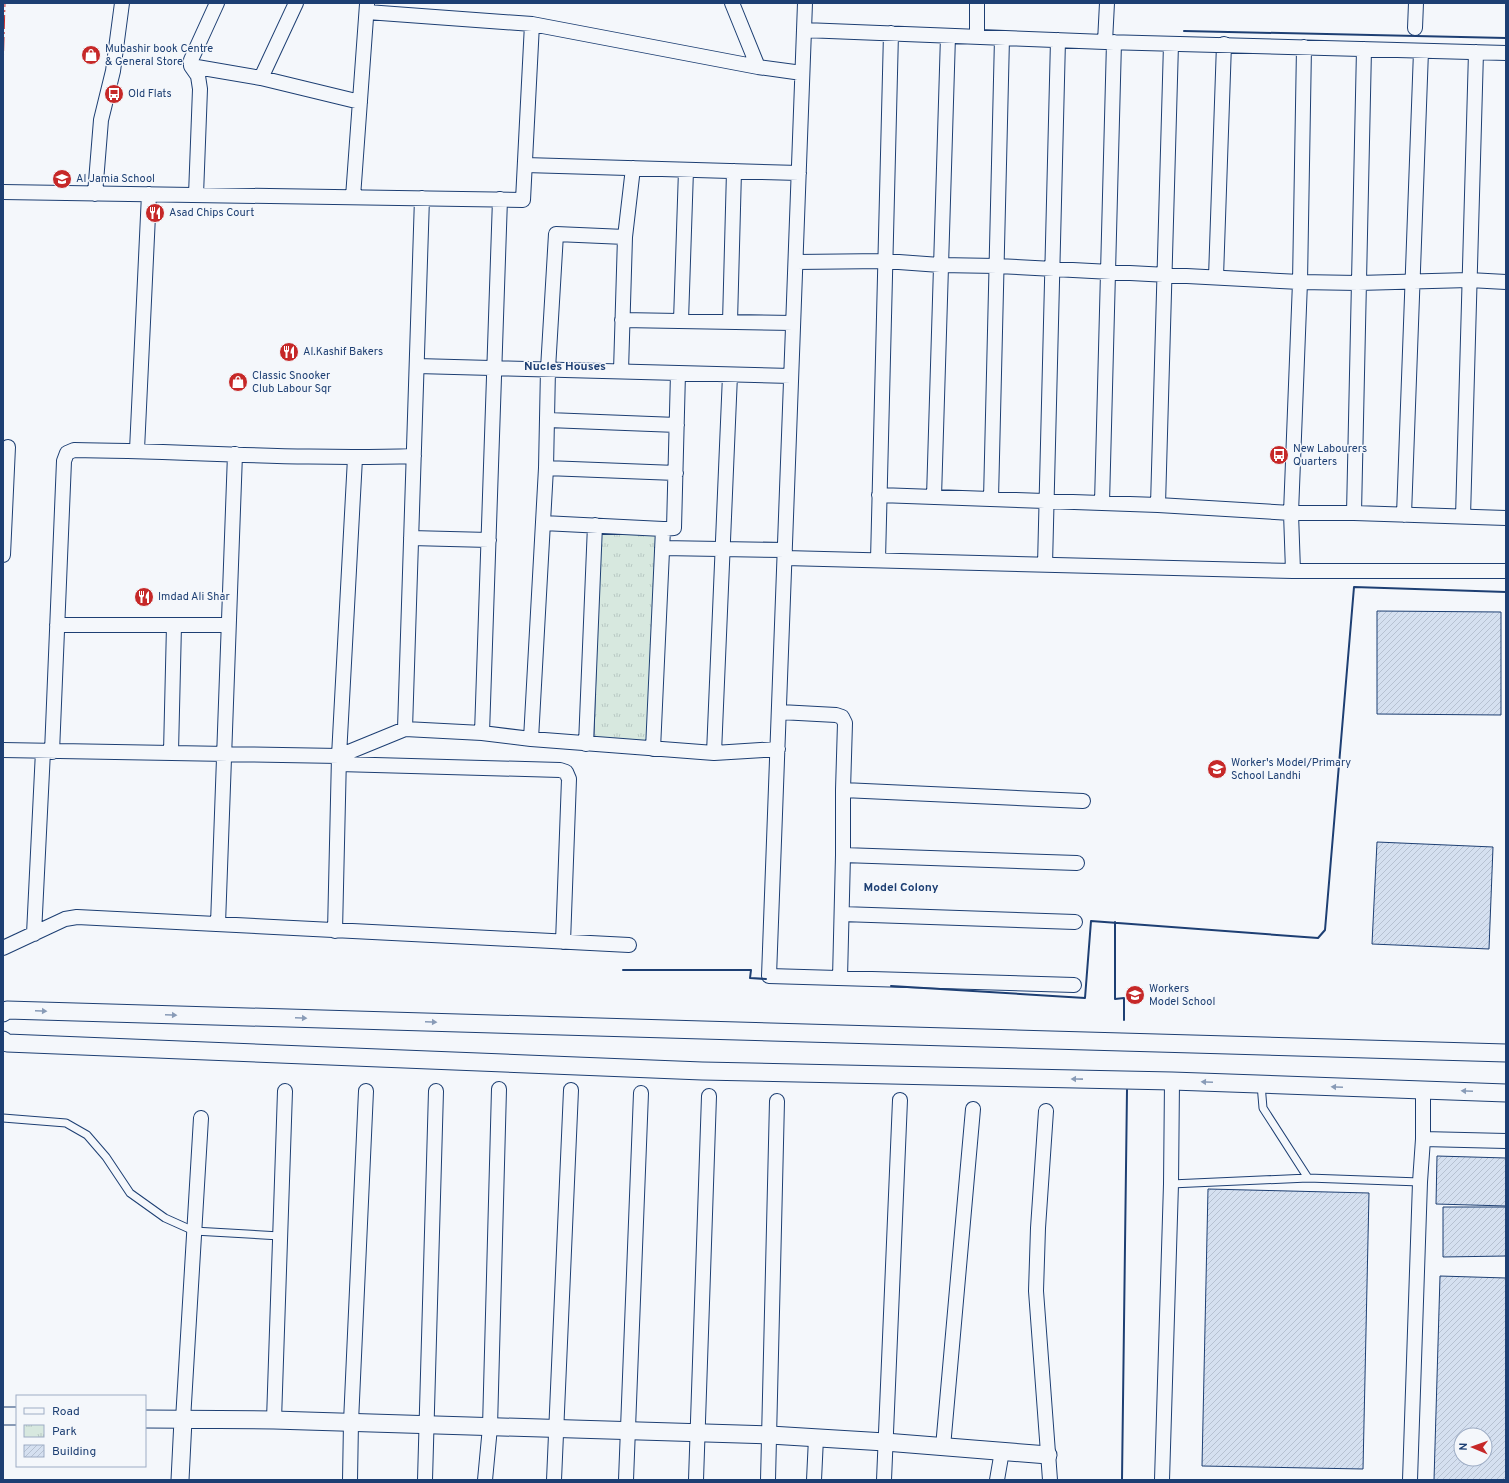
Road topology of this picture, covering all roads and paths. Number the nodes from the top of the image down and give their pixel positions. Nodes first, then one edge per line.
1 (122, 3) edge
2 (217, 3) edge
3 (296, 3) edge
4 (732, 3) edge
5 (804, 3) edge
6 (978, 3) edge
7 (1107, 3) edge
8 (1416, 3) edge
9 (367, 8) edge
10 (532, 24) junction
11 (1415, 28) dead end
12 (804, 30) junction
13 (892, 33) junction
14 (948, 36) junction
15 (977, 37) junction
16 (1002, 38) junction
17 (1058, 40) junction
18 (1109, 42) junction
19 (1171, 44) junction
20 (1224, 44) junction
21 (1304, 48) junction
22 (1364, 49) junction
23 (1421, 51) junction
24 (1476, 52) junction
25 (1506, 53) edge
26 (191, 66) junction
27 (758, 66) junction
28 (802, 73) junction
29 (261, 78) junction
30 (360, 102) junction
31 (525, 165) junction
32 (633, 168) junction
33 (686, 170) junction
34 (734, 171) junction
35 (799, 173) junction
36 (3, 192) edge
37 (95, 194) junction
38 (148, 194) junction
39 (196, 195) junction
40 (353, 197) junction
41 (422, 198) junction
42 (500, 200) junction
43 (625, 237) junction
44 (884, 261) junction
45 (796, 262) junction
46 (940, 266) junction
47 (997, 266) junction
48 (1053, 269) junction
49 (1107, 272) junction
50 (1164, 276) junction
51 (1216, 277) junction
52 (1469, 280) junction
53 (1413, 281) junction
54 (1300, 282) junction
55 (1506, 282) edge
56 (1358, 283) junction
57 (622, 320) junction
58 (680, 321) junction
59 (730, 322) junction
60 (794, 323) junction
61 (417, 366) junction
62 (494, 369) junction
63 (548, 369) junction
64 (621, 371) junction
65 (678, 373) junction
66 (730, 374) junction
67 (791, 376) junction
68 (548, 420) junction
69 (677, 425) junction
70 (8, 447) dead end
71 (137, 450) junction
72 (235, 454) junction
73 (414, 456) junction
74 (355, 458) junction
75 (546, 468) junction
76 (676, 473) junction
77 (879, 495) junction
78 (934, 497) junction
79 (991, 499) junction
80 (1046, 502) junction
81 (1102, 503) junction
82 (1158, 505) junction
83 (1291, 513) junction
84 (1354, 513) junction
85 (1404, 515) junction
86 (1463, 517) junction
87 (1506, 518) edge
88 (543, 523) junction
89 (596, 526) junction
90 (663, 529) junction
91 (411, 538) junction
92 (489, 540) junction
93 (662, 548) junction
94 (723, 550) junction
95 (785, 554) junction
96 (3, 555) edge
97 (878, 560) junction
98 (1045, 565) junction
99 (1506, 571) edge
100 (1293, 572) junction
101 (57, 625) junction
102 (174, 625) junction
103 (228, 625) junction
104 (780, 712) junction
105 (405, 729) junction
106 (482, 733) junction
107 (531, 739) junction
108 (586, 744) junction
109 (653, 749) junction
110 (778, 749) junction
111 (3, 750) edge
112 (47, 751) junction
113 (171, 752) junction
114 (714, 753) junction
115 (224, 754) junction
116 (339, 760) junction
117 (843, 790) junction
118 (1083, 801) dead end
119 (843, 856) junction
120 (1077, 863) dead end
121 (842, 914) junction
122 (1075, 922) dead end
123 (218, 924) junction
124 (335, 931) junction
125 (34, 934) junction
126 (563, 942) junction
127 (630, 945) dead end
128 (3, 948) edge
129 (840, 978) junction
130 (1074, 986) dead end
131 (4, 1010) edge
132 (4, 1043) edge
133 (1506, 1053) edge
134 (1172, 1081) junction
135 (1261, 1084) junction
136 (499, 1089) dead end
137 (571, 1090) dead end
138 (1423, 1090) junction
139 (285, 1091) dead end
140 (366, 1091) dead end
141 (436, 1091) dead end
142 (1506, 1093) edge
143 (641, 1094) dead end
144 (710, 1096) dead end
145 (900, 1100) dead end
146 (777, 1101) dead end
147 (973, 1109) dead end
148 (1046, 1111) dead end
149 (3, 1118) edge
150 (201, 1118) dead end
151 (1423, 1139) junction
152 (1506, 1141) edge
153 (1308, 1178) junction
154 (1420, 1182) junction
155 (1170, 1184) junction
156 (194, 1231) junction
157 (280, 1236) junction
158 (3, 1416) edge
159 (16, 1416) edge
160 (146, 1419) edge
161 (183, 1420) junction
162 (274, 1420) junction
163 (351, 1422) junction
164 (426, 1425) junction
165 (490, 1427) junction
166 (556, 1429) junction
167 (627, 1431) junction
168 (697, 1433) junction
169 (770, 1435) junction
170 (816, 1438) junction
171 (885, 1442) junction
172 (943, 1447) junction
173 (1002, 1451) junction
174 (1048, 1455) junction
175 (182, 1478) edge
176 (350, 1480) edge
177 (425, 1480) edge
178 (485, 1480) edge
179 (554, 1480) edge
180 (626, 1480) edge
181 (696, 1480) edge
182 (768, 1480) edge
183 (814, 1480) edge
184 (884, 1480) edge
185 (997, 1480) edge
186 (1050, 1480) edge
187 (1162, 1480) edge
188 (1410, 1480) edge

1 - 37 street
2 - 26 street
3 - 29 street
4 - 27 street
5 - 12 street
6 - 15 street
7 - 18 street
8 - 11 street
9 - 10 street
9 - 30 street
10 - 27 street
10 - 31 street
12 - 13 street
12 - 28 street
13 - 14 street
13 - 44 street
14 - 15 street
14 - 46 street
15 - 16 street
16 - 17 street
16 - 47 street
17 - 18 street
17 - 48 street
18 - 19 street
18 - 49 street
19 - 20 street
19 - 50 street
20 - 21 street
20 - 51 street
21 - 22 street
21 - 54 street
22 - 23 street
22 - 56 street
23 - 24 street
23 - 53 street
24 - 25 street
24 - 52 street
26 - 29 street
26 - 39 street
27 - 28 street
28 - 35 street
29 - 30 street
30 - 40 street
31 - 32 street
31 - 42 street
32 - 33 street
32 - 43 street
33 - 34 street
33 - 58 street
34 - 35 street
34 - 59 street
35 - 45 street
36 - 37 street
37 - 38 street
38 - 39 street
38 - 71 street
39 - 40 street
40 - 41 street
41 - 42 street
41 - 61 street
42 - 62 street
43 - 57 street
43 - 63 street
44 - 45 street
44 - 46 street
44 - 77 street
45 - 60 street
46 - 47 street
46 - 78 street
47 - 48 street
47 - 79 street
48 - 49 street
48 - 80 street
49 - 50 street
49 - 81 street
50 - 51 street
50 - 82 street
51 - 54 street
52 - 53 street
52 - 55 street
52 - 86 street
53 - 56 street
53 - 85 street
54 - 56 street
54 - 83 street
56 - 84 street
57 - 58 street
57 - 64 street
58 - 59 street
59 - 60 street
60 - 67 street
61 - 62 street
61 - 73 street
62 - 63 street
62 - 92 street
63 - 64 street
63 - 68 street
64 - 65 street
65 - 66 street
65 - 69 street
66 - 67 street
66 - 94 street
67 - 95 street
68 - 69 street
68 - 75 street
69 - 76 street
70 - 96 street
71 - 72 street
71 - 101 street
72 - 74 street
72 - 103 street
73 - 74 street
73 - 91 street
74 - 116 street
75 - 76 street
75 - 88 street
76 - 90 street
77 - 78 street
77 - 97 street
78 - 79 street
79 - 80 street
80 - 81 street
80 - 98 street
81 - 82 street
82 - 83 street
83 - 84 street
83 - 100 street
84 - 85 street
85 - 86 street
86 - 87 street
88 - 89 street
88 - 107 street
89 - 90 street
89 - 108 street
90 - 93 street
91 - 92 street
91 - 105 street
92 - 106 street
93 - 94 street
93 - 109 street
94 - 95 street
94 - 114 street
95 - 97 street
95 - 104 street
97 - 98 street
98 - 100 street
99 - 100 street
101 - 102 street
101 - 112 street
102 - 103 street
102 - 113 street
103 - 115 street
104 - 110 street
104 - 117 street
105 - 106 street
105 - 116 street
106 - 107 street
107 - 108 street
108 - 109 street
109 - 114 street
110 - 114 street
110 - 129 street
111 - 112 street
112 - 113 street
112 - 125 street
113 - 115 street
115 - 116 street
115 - 123 street
116 - 124 street
116 - 126 street
117 - 118 street
117 - 119 street
119 - 120 street
119 - 121 street
121 - 122 street
121 - 129 street
123 - 124 street
123 - 125 street
124 - 126 street
125 - 128 street
126 - 127 street
129 - 130 street
131 -> 133 street
134 -> 132 street
135 -> 134 street
134 - 155 street
138 -> 135 street
135 - 153 lane
136 - 165 street
137 - 166 street
142 -> 138 street
138 - 151 street
139 - 157 street
140 - 163 street
141 - 164 street
143 - 167 street
144 - 168 street
145 - 171 street
146 - 169 street
147 - 172 street
148 - 174 street
149 - 156 lane
150 - 156 street
151 - 152 street
151 - 154 street
153 - 154 lane
153 - 155 lane
154 - 188 street
155 - 187 street
156 - 157 lane
156 - 161 street
157 - 162 street
158 - 159 street
160 - 161 street
161 - 162 street
161 - 175 street
162 - 163 street
163 - 164 street
163 - 176 street
164 - 165 street
164 - 177 street
165 - 166 street
165 - 178 street
166 - 167 street
166 - 179 street
167 - 168 street
167 - 180 street
168 - 169 street
168 - 181 street
169 - 170 street
169 - 182 street
170 - 171 street
170 - 183 street
171 - 172 street
171 - 184 street
172 - 173 street
173 - 174 street
173 - 185 street
174 - 186 street

